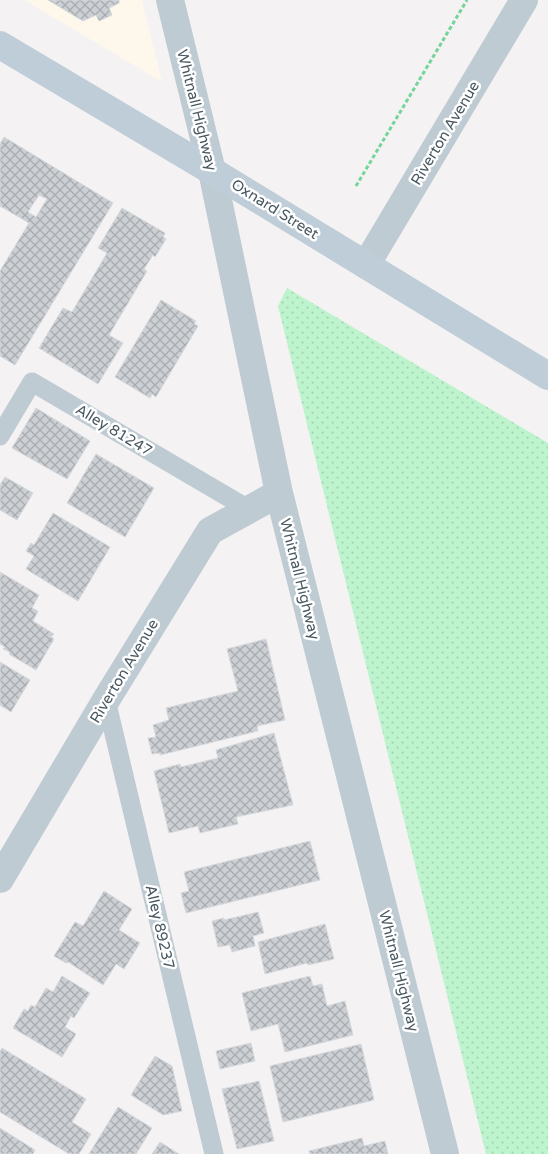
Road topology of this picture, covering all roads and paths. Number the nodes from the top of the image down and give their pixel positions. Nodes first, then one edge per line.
1 (170, 0) edge
2 (467, 0) edge
3 (524, 0) edge
4 (0, 45) edge
5 (212, 171) junction
6 (356, 186) dead end
7 (366, 265) junction
8 (548, 376) edge
9 (0, 436) edge
10 (279, 493) junction
11 (250, 510) junction
12 (106, 700) junction
13 (0, 879) edge
14 (214, 1154) edge
15 (445, 1154) edge

1 - 5 street, Whitnall Highway
2 - 6 path
3 - 7 street, Riverton Avenue
4 - 5 main road, Oxnard Street
5 - 7 main road, Oxnard Street
5 - 10 street, Whitnall Highway
7 - 8 main road, Oxnard Street
9 - 11 lane, Alley 81247
10 - 11 street, Riverton Avenue
10 - 15 street, Whitnall Highway
11 - 12 street, Riverton Avenue
12 - 13 street, Riverton Avenue
12 - 14 lane, Alley 89237

